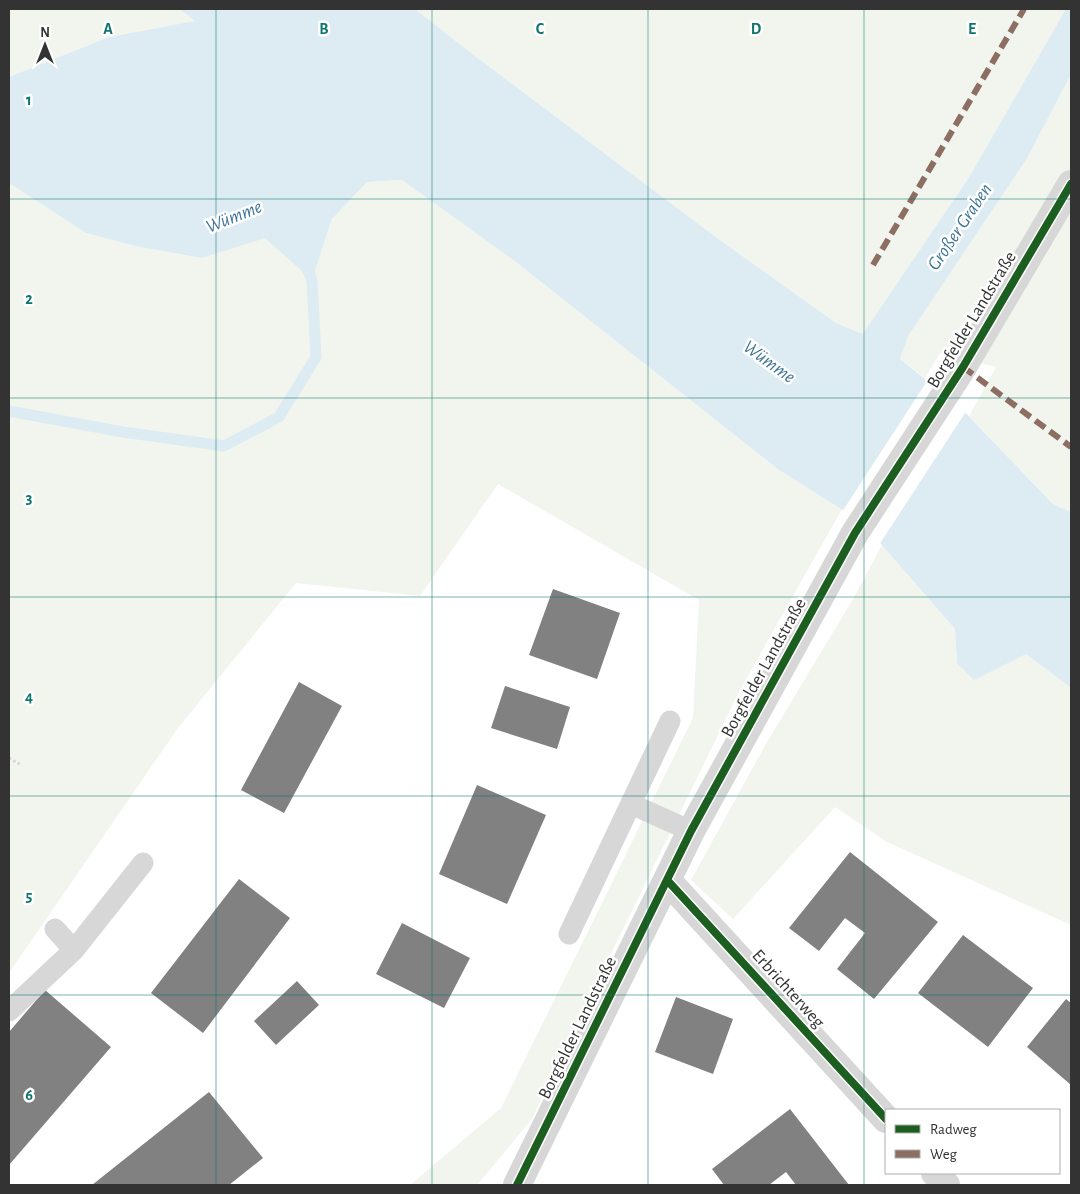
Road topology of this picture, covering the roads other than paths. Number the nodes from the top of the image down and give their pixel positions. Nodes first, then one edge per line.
1 (1071, 184) edge
2 (670, 721) dead end
3 (631, 804) junction
4 (691, 831) junction
5 (144, 863) dead end
6 (667, 880) junction
7 (55, 928) dead end
8 (569, 934) dead end
9 (74, 950) junction
10 (9, 1011) edge
11 (885, 1118) edge
12 (936, 1174) edge
13 (517, 1185) edge
14 (946, 1185) edge

1 - 4 street, Borgfelder Landstraße
2 - 3 lane
3 - 4 lane
3 - 8 lane
4 - 6 street, Borgfelder Landstraße
5 - 9 lane
6 - 11 street, Erbrichterweg
6 - 13 street, Borgfelder Landstraße
7 - 9 lane
9 - 10 lane
12 - 14 street

